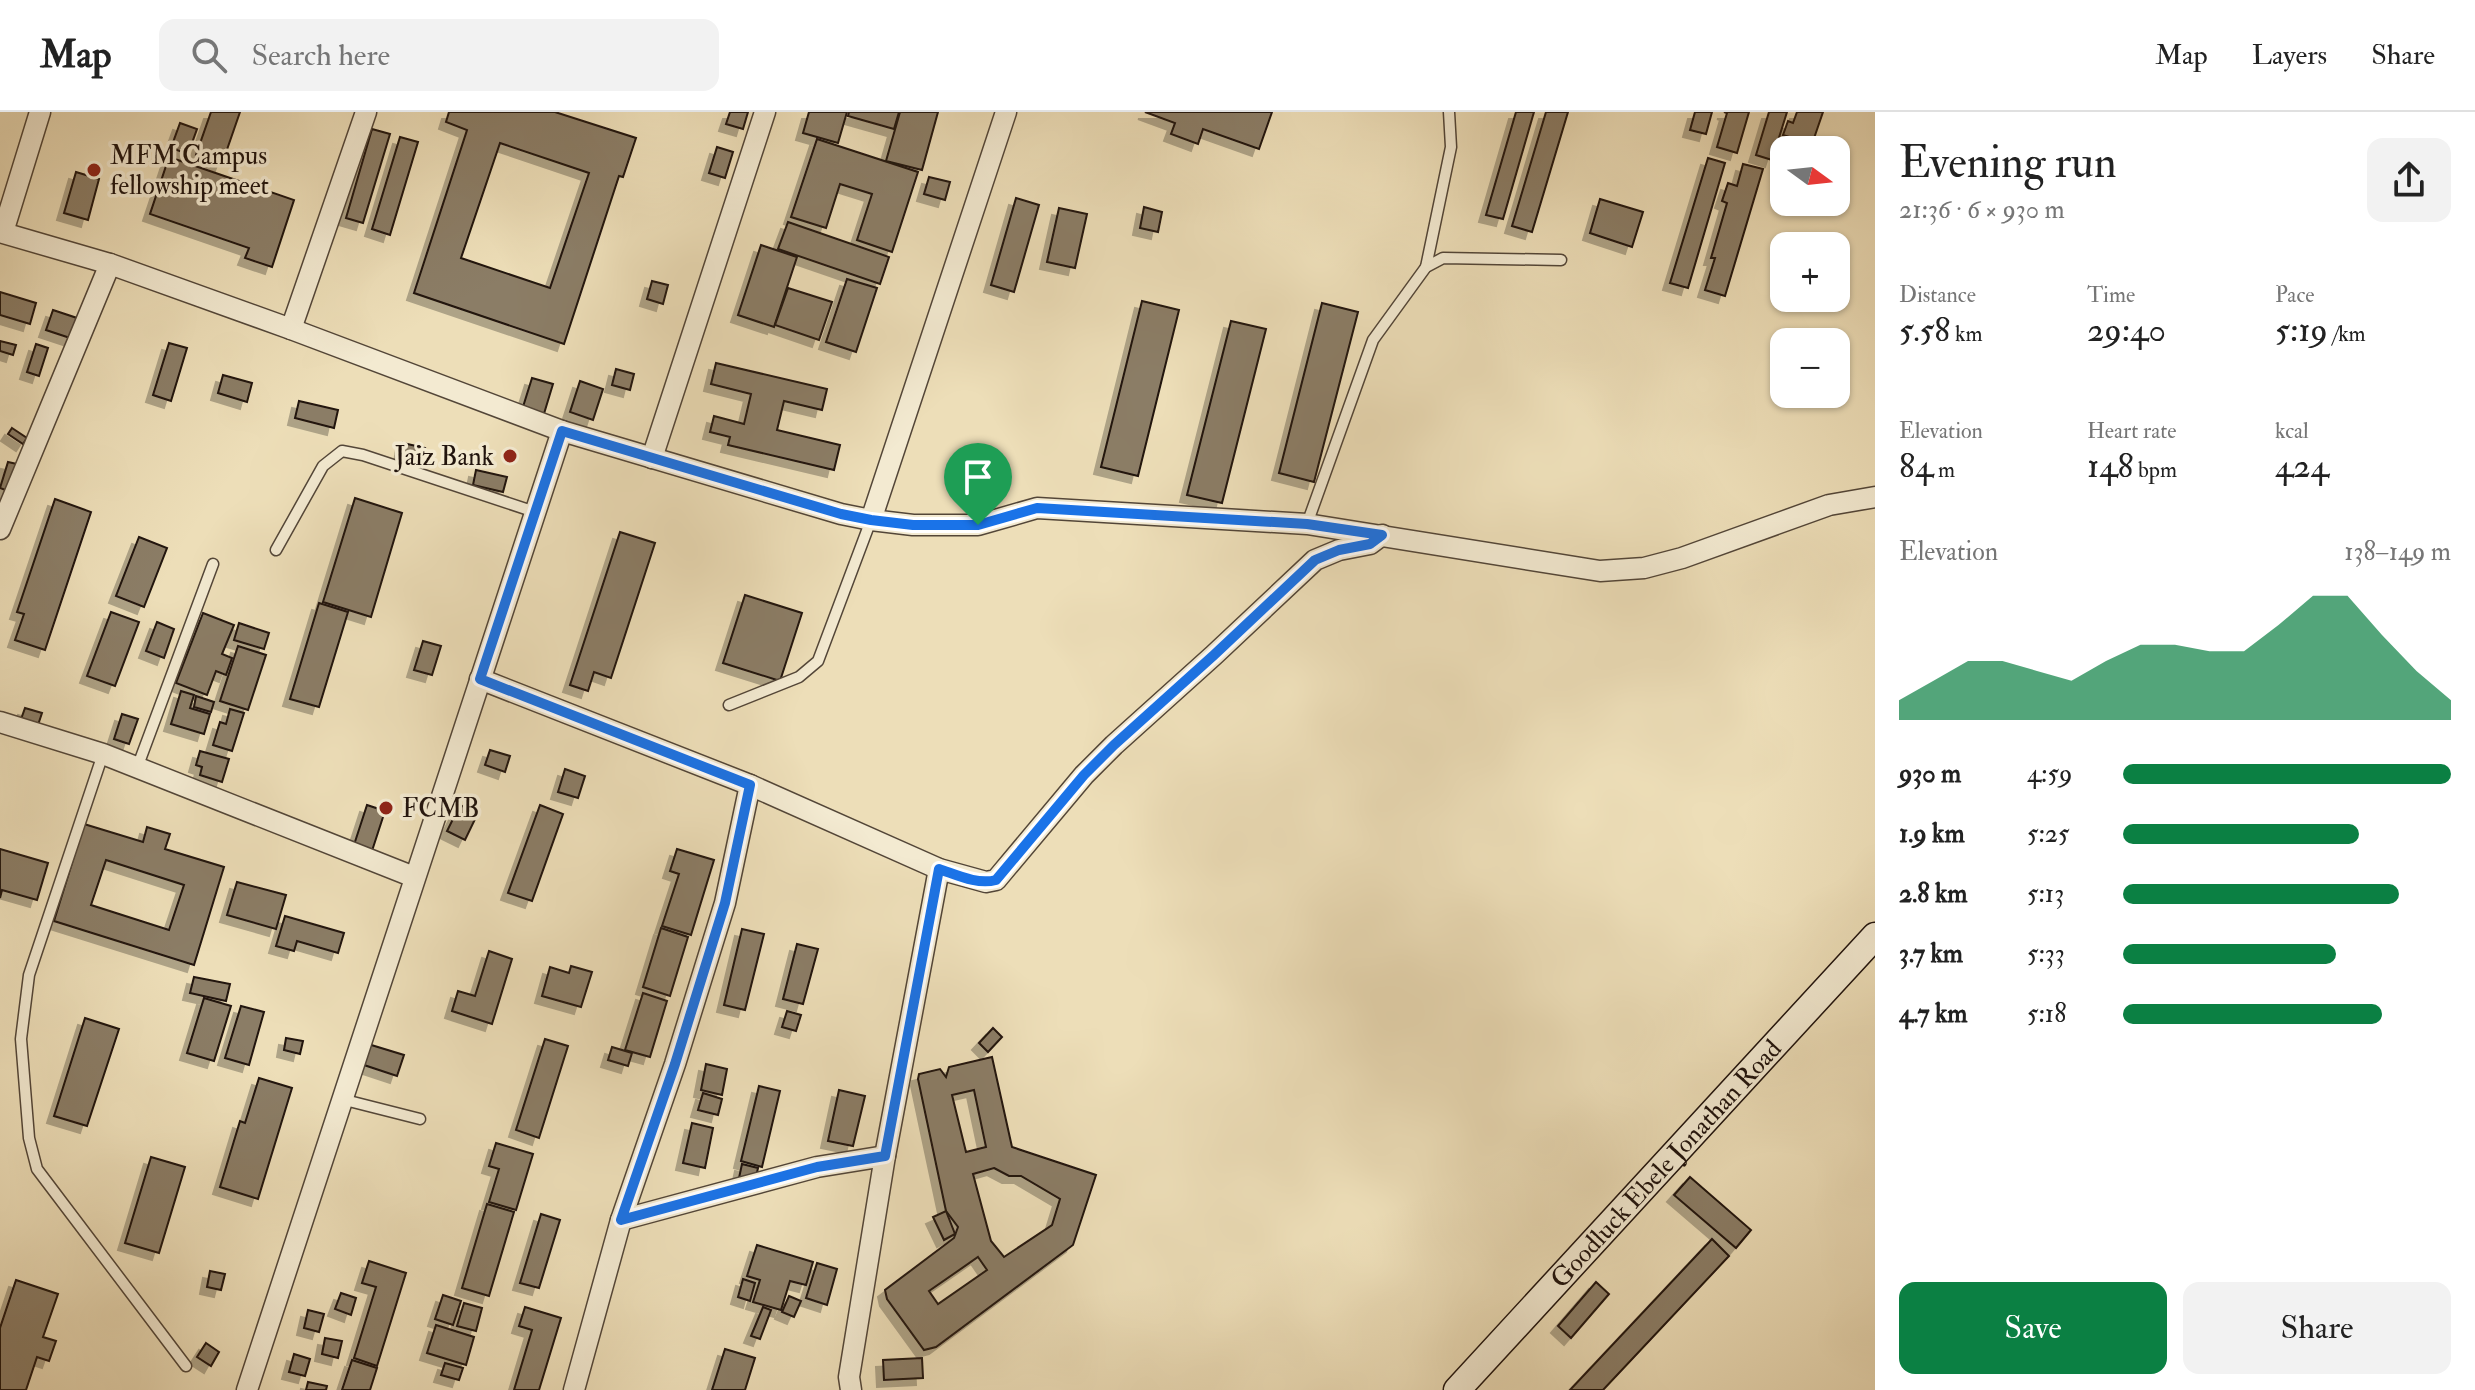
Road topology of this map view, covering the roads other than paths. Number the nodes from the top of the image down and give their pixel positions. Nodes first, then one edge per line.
1 (40, 112) edge
2 (366, 112) edge
3 (765, 112) edge
4 (1006, 112) edge
5 (1449, 112) edge
6 (1, 232) edge
7 (1561, 260) dead end
8 (110, 264) junction
9 (1426, 267) junction
10 (291, 329) junction
11 (562, 431) junction
12 (652, 458) junction
13 (1875, 497) edge
14 (535, 512) junction
15 (871, 520) junction
16 (1307, 524) junction
17 (0, 529) edge
18 (1382, 535) junction
19 (276, 550) dead end
20 (213, 564) dead end
21 (480, 679) junction
22 (729, 705) dead end
23 (0, 722) edge
24 (103, 754) junction
25 (137, 768) junction
26 (750, 785) junction
27 (939, 869) junction
28 (414, 877) junction
29 (1875, 936) edge
30 (341, 1099) junction
31 (420, 1119) dead end
32 (885, 1156) junction
33 (621, 1220) junction
34 (186, 1366) dead end
35 (247, 1390) edge
36 (574, 1390) edge
37 (851, 1390) edge
38 (1457, 1390) edge

1 - 6 street
2 - 10 street
3 - 12 street
4 - 15 street
5 - 9 lane
6 - 8 street
7 - 9 lane
8 - 10 street
8 - 17 street
9 - 16 lane
10 - 11 street
11 - 12 street
11 - 14 street
12 - 15 street
13 - 18 street
14 - 19 lane
14 - 21 street
15 - 16 street
15 - 22 lane
16 - 18 street
18 - 27 street
20 - 25 lane
21 - 26 street
21 - 28 street
23 - 24 street
24 - 25 street
24 - 34 lane
25 - 28 street
26 - 27 street
26 - 33 street
27 - 32 street
28 - 30 street
29 - 38 main road, Goodluck Ebele Jonathan Road
30 - 31 lane
30 - 35 street
32 - 33 street
32 - 37 street
33 - 36 street

